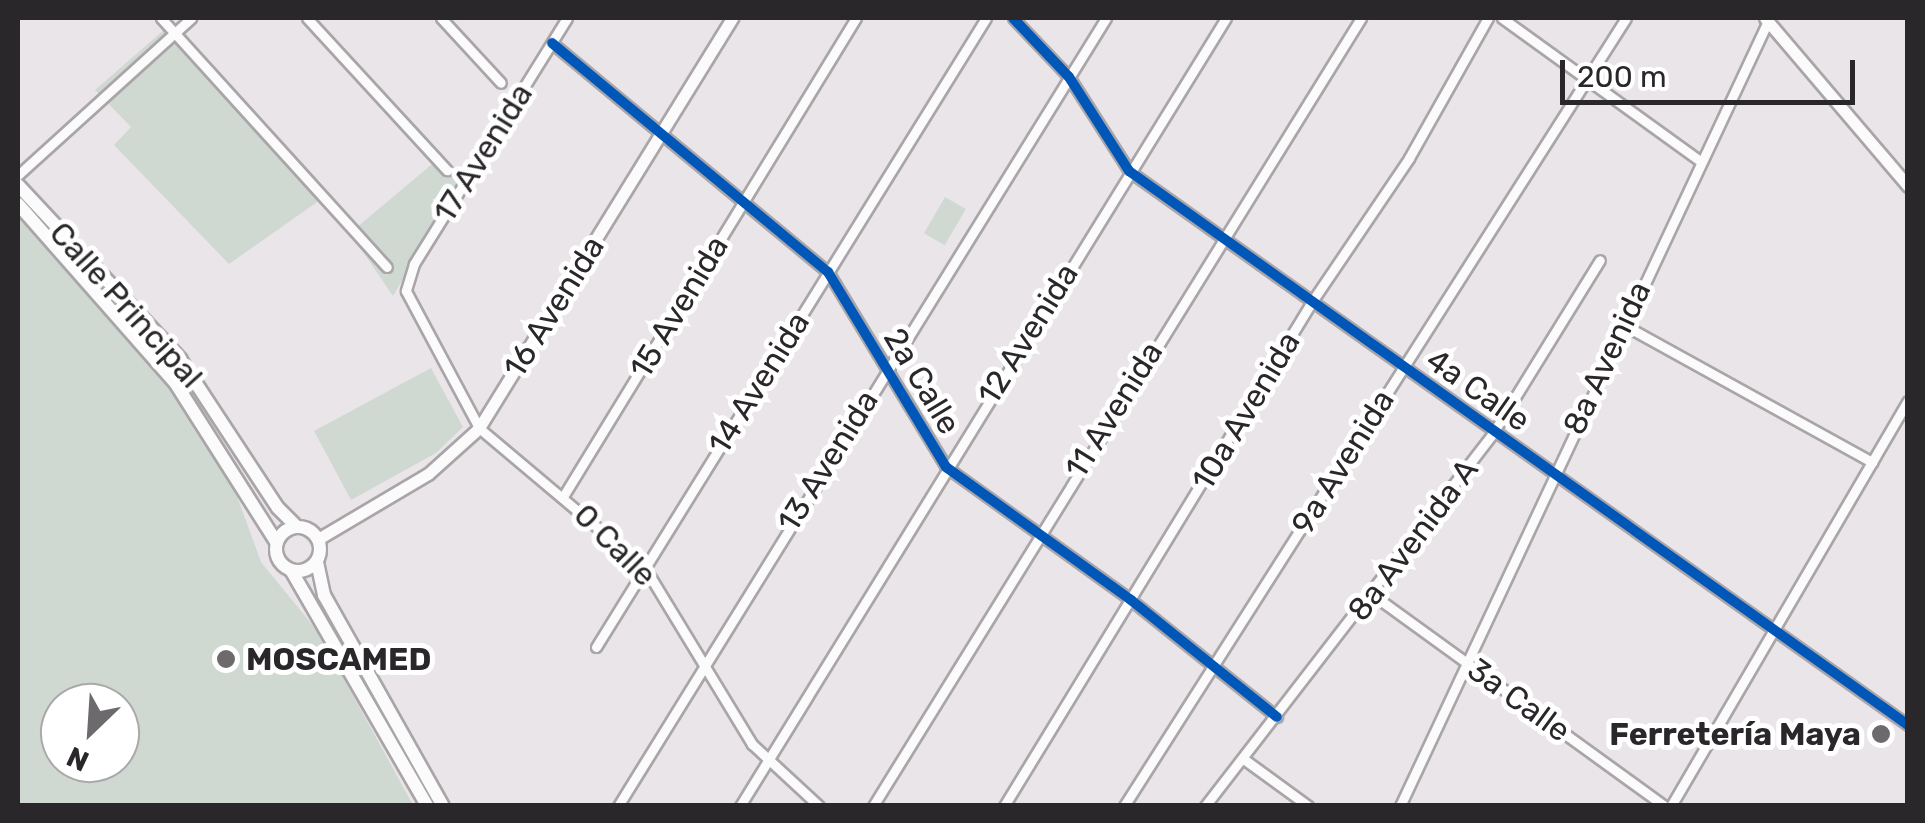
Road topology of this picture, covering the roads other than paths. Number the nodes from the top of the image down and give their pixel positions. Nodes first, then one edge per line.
1 (162, 18) edge
2 (191, 18) edge
3 (308, 18) edge
4 (441, 18) edge
5 (567, 18) edge
6 (732, 18) edge
7 (856, 18) edge
8 (986, 18) edge
9 (1012, 18) edge
10 (1106, 18) edge
11 (1226, 18) edge
12 (1361, 18) edge
13 (1488, 18) edge
14 (1502, 18) edge
15 (1626, 18) edge
16 (1766, 19) edge
17 (175, 32) junction
18 (552, 43) junction
19 (1069, 77) junction
20 (1586, 79) junction
21 (501, 83) dead end
22 (661, 134) junction
23 (1699, 160) junction
24 (447, 170) dead end
25 (1129, 171) junction
26 (18, 175) edge
27 (18, 186) edge
28 (1908, 186) edge
29 (745, 198) junction
30 (18, 204) edge
31 (1221, 237) junction
32 (1600, 260) dead end
33 (387, 267) dead end
34 (828, 272) junction
35 (406, 291) joint
36 (1313, 300) junction
37 (1622, 324) junction
38 (1402, 368) junction
39 (885, 369) junction
40 (1908, 401) edge
41 (479, 428) junction
42 (1493, 434) junction
43 (1872, 462) junction
44 (946, 467) junction
45 (1554, 472) junction
46 (564, 495) junction
47 (298, 527) junction
48 (1036, 535) junction
49 (318, 539) junction
50 (277, 543) junction
51 (317, 562) junction
52 (645, 568) junction
53 (291, 570) junction
54 (1374, 594) junction
55 (1132, 600) junction
56 (1776, 627) junction
57 (596, 647) dead end
58 (1466, 661) junction
59 (702, 666) junction
60 (1212, 668) junction
61 (1277, 717) junction
62 (1908, 725) edge
63 (1245, 760) junction
64 (768, 763) junction
65 (427, 806) edge
66 (443, 806) edge
67 (618, 806) edge
68 (740, 806) edge
69 (819, 806) edge
70 (872, 806) edge
71 (1004, 806) edge
72 (1124, 806) edge
73 (1204, 806) edge
74 (1308, 806) edge
75 (1400, 806) edge
76 (1668, 806) edge

1 - 17 street
2 - 17 street
3 - 24 street
4 - 21 street
5 - 18 street, 17 Avenida
6 - 22 main road, 16 Avenida
7 - 29 street, 15 Avenida
8 - 34 street, 14 Avenida
9 - 19 street, 4a Calle
10 - 19 street, 13 Avenida
11 - 25 street, 12 Avenida
12 - 31 street, 11 Avenida
13 - 36 street, 10a Avenida
14 - 20 street
15 - 20 street, 9a Avenida
16 - 23 street, 8a Avenida
16 - 28 main road
17 - 26 street
17 - 33 street
18 - 22 street, 2a Calle
18 - 35 street, 17 Avenida
19 - 25 street, 4a Calle
19 - 39 street, 13 Avenida
20 - 23 street
20 - 38 street, 9a Avenida
22 - 29 street, 2a Calle
22 - 41 main road, 16 Avenida
23 - 37 street, 8a Avenida
25 - 31 street, 4a Calle
25 - 44 street, 12 Avenida
27 - 47 main road, Calle Principal
29 - 34 street, 2a Calle
29 - 46 street, 15 Avenida
30 - 50 main road, Calle Principal
31 - 36 street, 4a Calle
31 - 48 street, 11 Avenida
32 - 42 street, 8a Avenida A
34 - 39 street, 2a Calle
34 - 52 street, 14 Avenida
35 - 41 street, 0 Calle
36 - 38 street, 4a Calle
36 - 55 street, 10a Avenida
37 - 43 street
37 - 45 street, 8a Avenida
38 - 42 street, 4a Calle
38 - 60 street, 9a Avenida
39 - 44 street, 2a Calle
39 - 59 street, 13 Avenida
40 - 43 street
41 - 46 street, 0 Calle
41 - 49 main road, 16 Avenida
42 - 45 street, 4a Calle
42 - 54 street, 8a Avenida A
43 - 56 street
44 - 48 street, 2a Calle
44 - 64 street, 12 Avenida
45 - 56 street, 4a Calle
45 - 58 street, 8a Avenida
46 - 52 street, 0 Calle
47 - 49 main road
47 - 50 main road
48 - 55 street, 2a Calle
48 - 70 street, 11 Avenida
49 - 51 main road
50 - 53 main road
51 - 53 main road
51 - 66 main road
52 - 57 street, 14 Avenida
52 - 59 street, 0 Calle
53 - 65 main road
54 - 58 street, 3a Calle
54 - 61 street, 8a Avenida A
55 - 60 street, 2a Calle
55 - 71 street, 10a Avenida
56 - 62 street, 4a Calle
56 - 76 street
58 - 75 street, 8a Avenida
58 - 76 street, 3a Calle
59 - 64 street, 0 Calle
59 - 67 street, 13 Avenida
60 - 61 street, 2a Calle
60 - 72 street, 9a Avenida
61 - 63 street, 8a Avenida A
63 - 73 street, 8a Avenida A
63 - 74 street
64 - 68 street, 12 Avenida
64 - 69 street, 0 Calle

